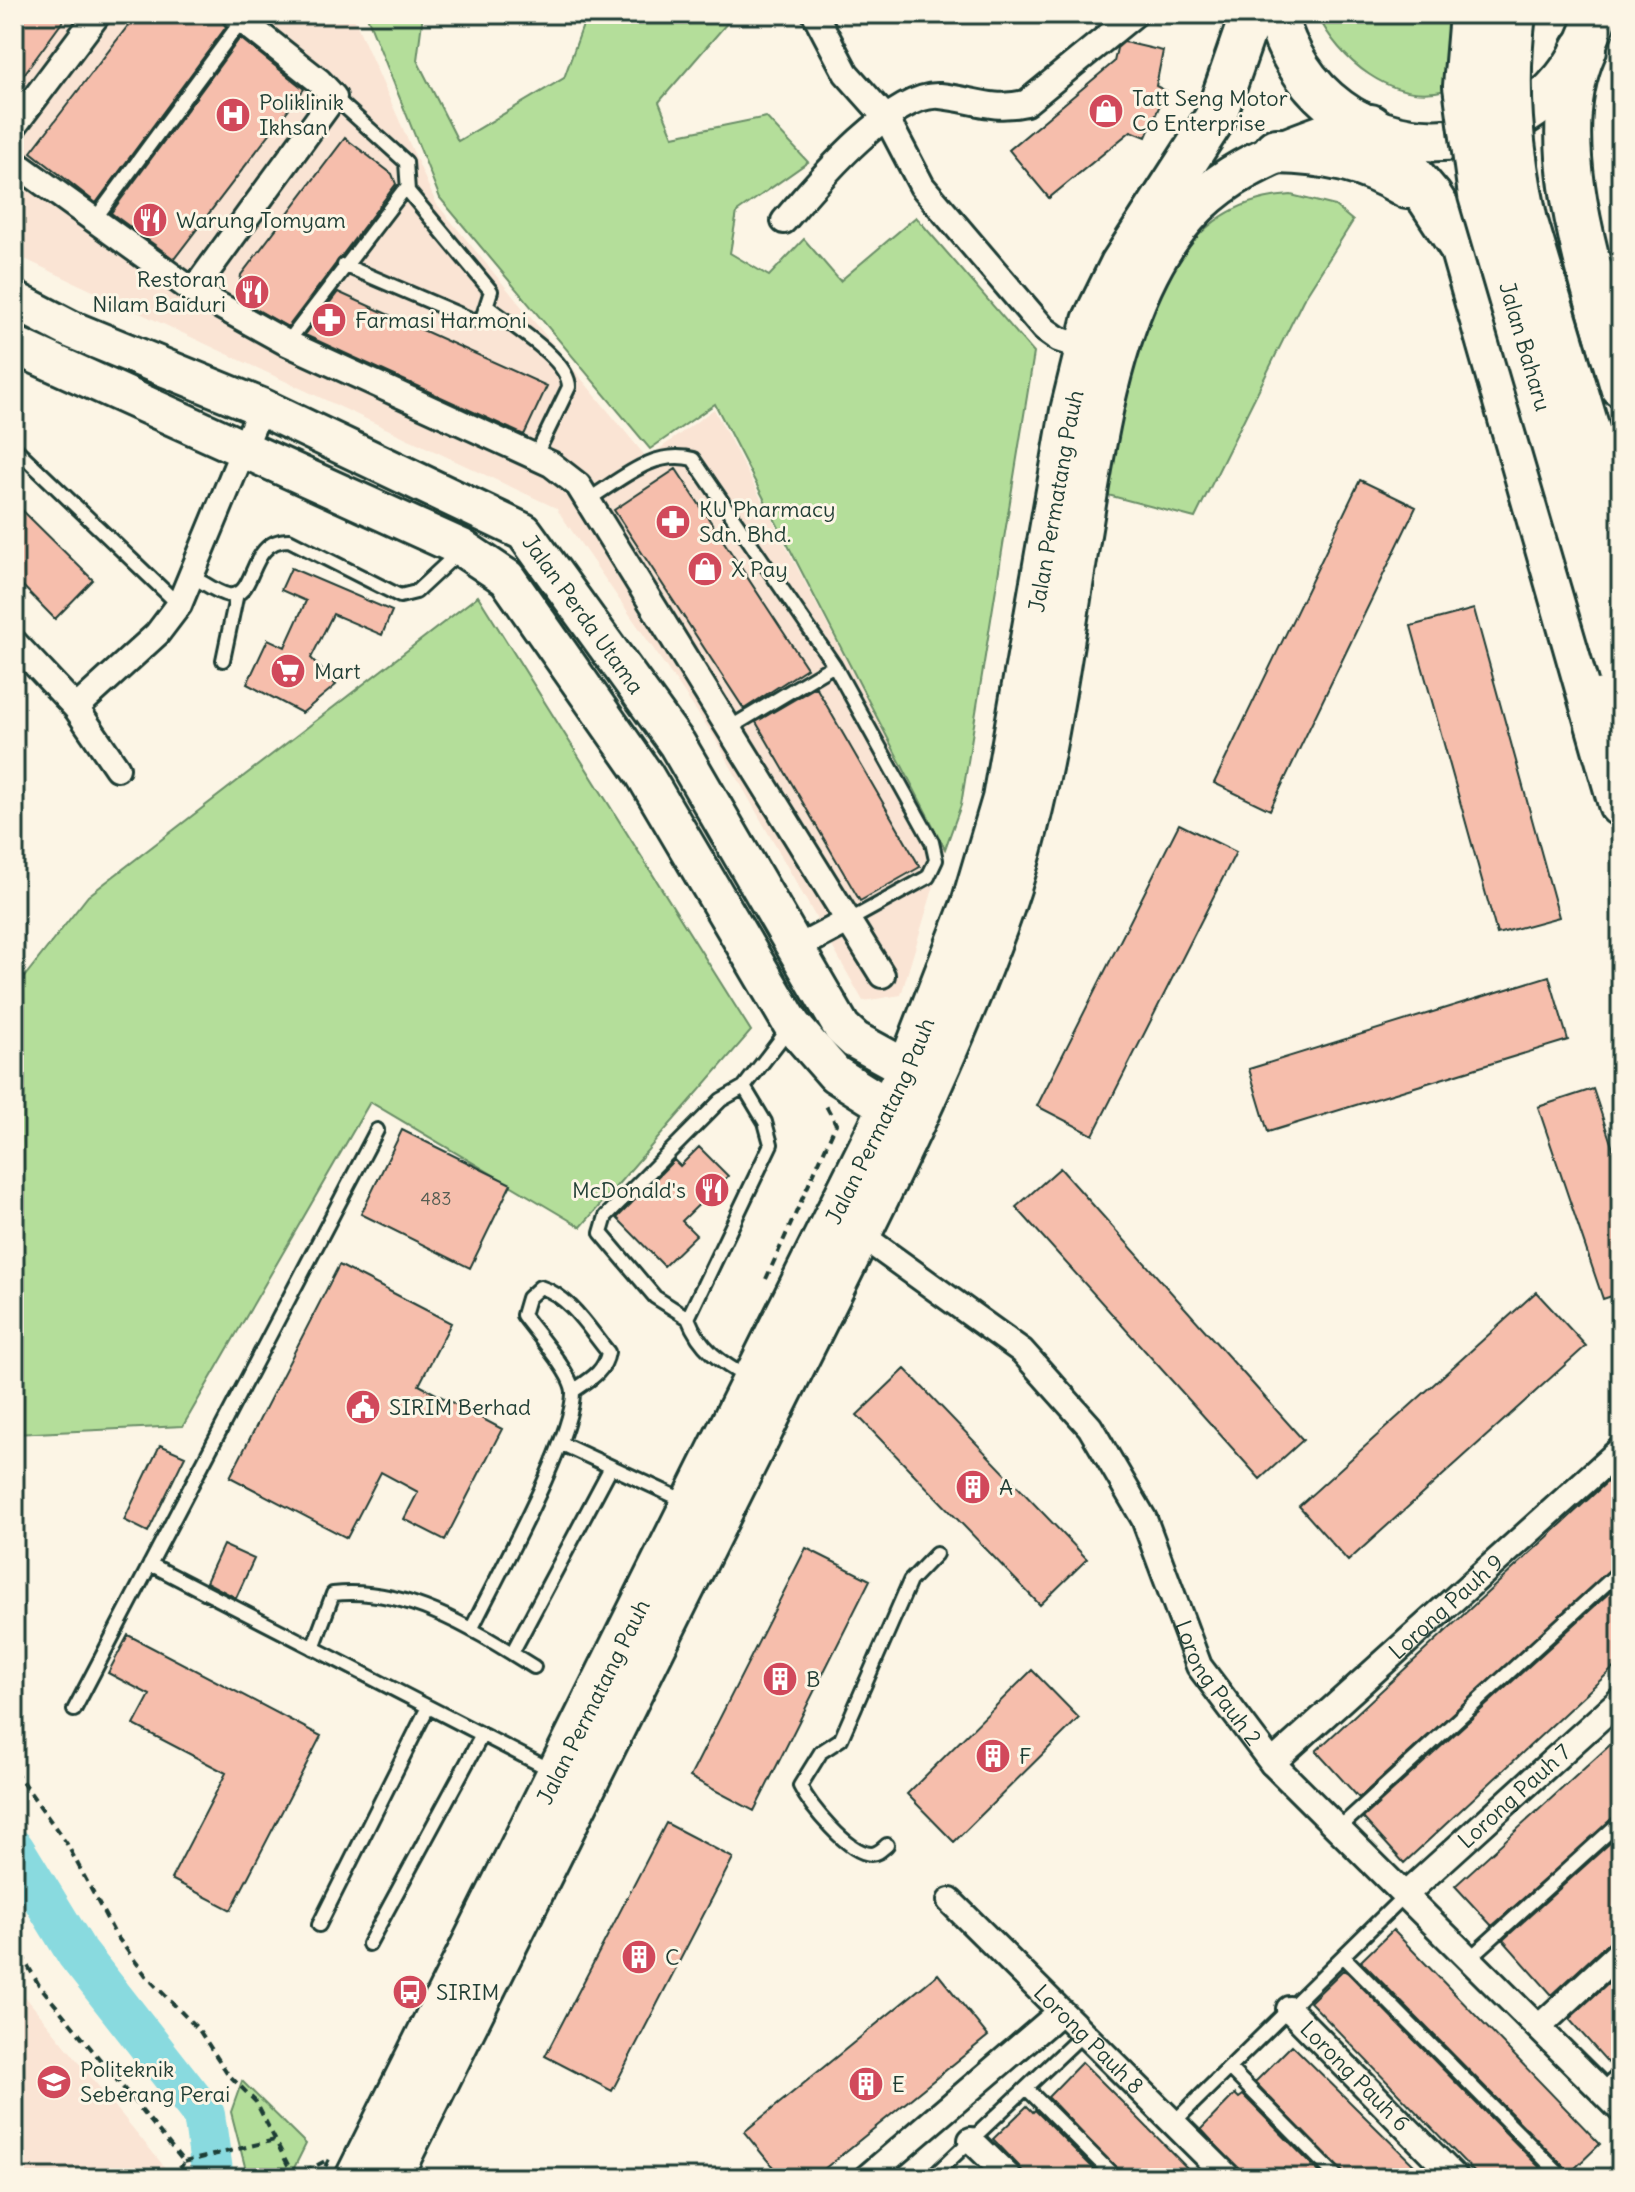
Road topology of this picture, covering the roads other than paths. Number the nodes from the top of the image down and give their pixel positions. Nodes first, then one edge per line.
1 (98, 14) edge
2 (815, 14) edge
3 (1135, 14) edge
4 (1251, 14) edge
5 (1276, 14) edge
6 (1472, 14) edge
7 (1513, 14) edge
8 (238, 17) edge
9 (1590, 32) edge
10 (334, 97) junction
11 (887, 119) junction
12 (1365, 124) junction
13 (14, 126) edge
14 (1276, 151) junction
15 (14, 162) edge
16 (408, 191) junction
17 (1578, 215) junction
18 (95, 219) junction
19 (784, 221) dead end
20 (1451, 230) junction
21 (344, 265) junction
22 (193, 291) junction
23 (14, 300) edge
24 (488, 307) junction
25 (287, 343) junction
26 (14, 345) edge
27 (1085, 348) junction
28 (1621, 384) edge
29 (261, 407) junction
30 (14, 447) edge
31 (244, 450) junction
32 (535, 457) junction
33 (589, 499) junction
34 (1621, 544) edge
35 (462, 548) junction
36 (193, 577) junction
37 (237, 593) junction
38 (179, 605) junction
39 (14, 642) edge
40 (223, 660) dead end
41 (834, 665) junction
42 (1621, 673) edge
43 (76, 708) junction
44 (731, 727) junction
45 (117, 768) dead end
46 (1621, 804) edge
47 (850, 920) junction
48 (795, 949) junction
49 (882, 975) dead end
50 (792, 1025) junction
51 (908, 1069) junction
52 (744, 1087) junction
53 (889, 1108) junction
54 (377, 1130) dead end
55 (861, 1235) junction
56 (688, 1318) junction
57 (752, 1381) junction
58 (573, 1391) junction
59 (560, 1443) junction
60 (1621, 1449) edge
61 (611, 1467) junction
62 (692, 1504) junction
63 (936, 1554) dead end
64 (150, 1564) junction
65 (1621, 1570) edge
66 (472, 1628) junction
67 (313, 1648) junction
68 (512, 1653) junction
69 (534, 1667) dead end
70 (1621, 1699) edge
71 (428, 1707) junction
72 (74, 1710) dead end
73 (482, 1735) junction
74 (1272, 1763) junction
75 (559, 1774) junction
76 (1621, 1821) edge
77 (1339, 1828) junction
78 (887, 1845) dead end
79 (1406, 1894) junction
80 (950, 1901) dead end
81 (319, 1925) dead end
82 (369, 1944) dead end
83 (1621, 1951) edge
84 (1343, 1956) junction
85 (1470, 1958) junction
86 (1289, 2009) junction
87 (1059, 2013) junction
88 (1539, 2027) junction
89 (1082, 2035) junction
90 (1229, 2068) junction
91 (1621, 2073) edge
92 (1026, 2088) junction
93 (1602, 2090) junction
94 (1621, 2110) edge
95 (1173, 2123) junction
96 (971, 2140) junction
97 (356, 2178) edge
98 (390, 2178) edge
99 (866, 2178) edge
100 (931, 2178) edge
101 (1010, 2178) edge
102 (1116, 2178) edge
103 (1229, 2178) edge
104 (1338, 2178) edge
105 (1456, 2178) edge
106 (1563, 2178) edge

1 - 13 street
2 - 11 street
3 - 11 street
4 - 27 main road, Jalan Permatang Pauh
5 - 12 main road
6 - 42 highway, Jalan Baharu, bridge
7 - 34 highway, Jalan Baharu, bridge
8 - 10 street
8 - 18 lane
9 - 12 main road
9 - 17 highway
10 - 16 lane
10 - 22 street
11 - 19 street
11 - 27 street
12 - 14 main road, Jalan Permatang Pauh
12 - 20 highway
14 - 20 highway
14 - 55 main road, Jalan Permatang Pauh
15 - 18 street
16 - 21 lane
16 - 24 lane
17 - 20 highway
17 - 28 highway
18 - 22 street
20 - 46 highway
21 - 24 lane
21 - 25 lane
22 - 25 street
23 - 29 street, Jalan Perda Utama
24 - 32 lane
25 - 32 street
26 - 31 street, Jalan Perda Utama
27 - 51 main road, Jalan Permatang Pauh
29 - 31 street
29 - 48 street, Jalan Perda Utama
30 - 38 lane
31 - 35 street, Jalan Perda Utama
31 - 36 street
32 - 33 street
33 - 41 lane
33 - 44 street
35 - 37 lane
35 - 50 street, Jalan Perda Utama
36 - 37 lane
36 - 38 street
37 - 40 lane
38 - 43 street
39 - 43 street
41 - 44 lane
41 - 47 lane
43 - 45 street
44 - 47 street
47 - 48 street
47 - 49 street
48 - 51 street, Jalan Perda Utama
50 - 52 lane
50 - 53 street, Jalan Perda Utama
51 - 53 main road, Jalan Permatang Pauh
52 - 56 lane
52 - 56 lane
53 - 57 main road, Jalan Permatang Pauh
54 - 64 lane
55 - 74 street, Lorong Pauh 2
55 - 98 main road, Jalan Permatang Pauh
56 - 57 lane
57 - 62 main road, Jalan Permatang Pauh
58 - 58 lane
58 - 59 lane
59 - 61 lane
59 - 66 lane
60 - 74 street, Lorong Pauh 9
61 - 62 lane
61 - 68 lane
62 - 75 main road, Jalan Permatang Pauh
63 - 78 lane
64 - 67 lane
64 - 72 lane
65 - 77 lane
66 - 67 lane
66 - 68 lane
67 - 71 lane
68 - 69 lane
70 - 79 street, Lorong Pauh 7
71 - 73 lane
71 - 81 lane
73 - 75 lane
73 - 82 lane
74 - 77 street, Lorong Pauh 2
75 - 97 main road, Jalan Permatang Pauh
76 - 85 lane
77 - 79 street, Lorong Pauh 2
79 - 84 lane
79 - 85 street, Lorong Pauh 2
80 - 87 street, Lorong Pauh 8
83 - 88 street
84 - 86 lane
84 - 106 lane
85 - 88 street, Lorong Pauh 2
86 - 90 lane
86 - 105 street, Lorong Pauh 6
87 - 89 street, Lorong Pauh 8
87 - 99 street
88 - 93 street, Lorong Pauh 2
89 - 92 lane
89 - 95 street, Lorong Pauh 8
90 - 95 lane
90 - 104 lane
91 - 93 lane
92 - 96 lane
92 - 102 lane
93 - 94 street, Lorong Pauh 2
95 - 103 street, Lorong Pauh 8
96 - 100 lane
96 - 101 street

